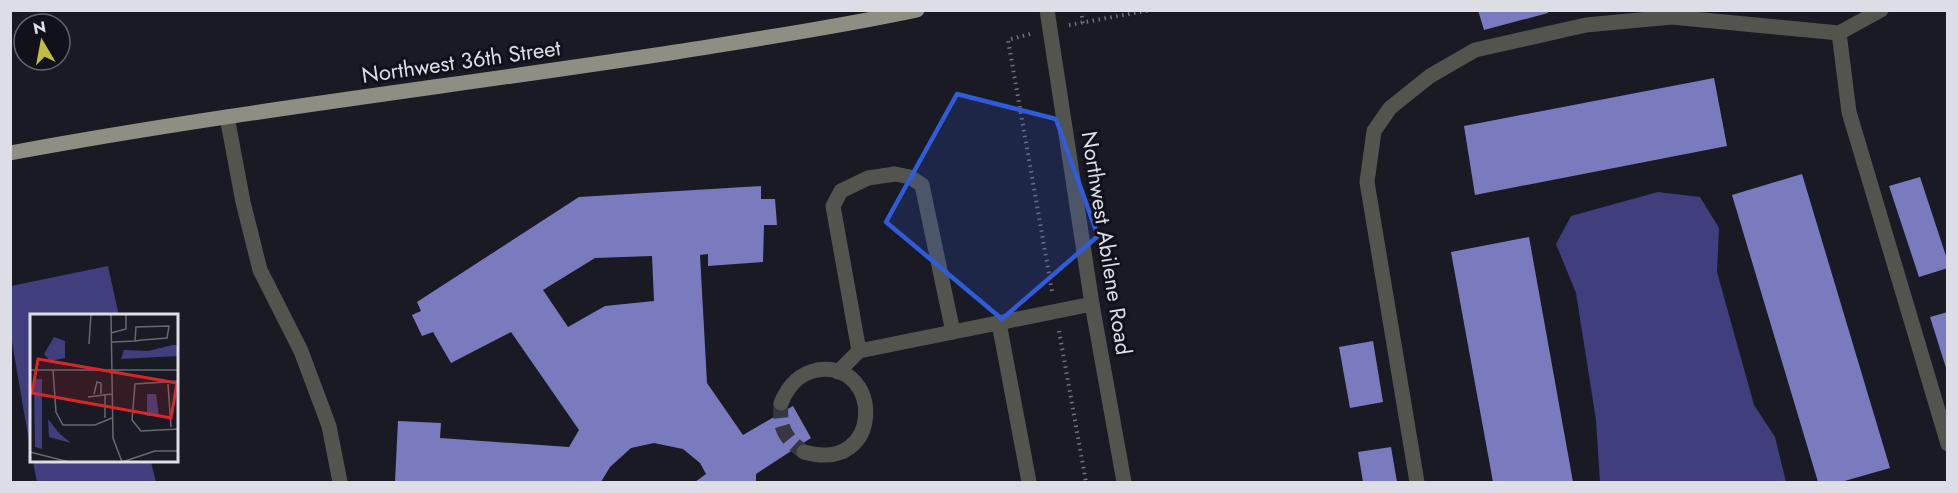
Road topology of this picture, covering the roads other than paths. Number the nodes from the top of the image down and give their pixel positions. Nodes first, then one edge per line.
1 (917, 10) edge
2 (1047, 10) edge
3 (1881, 10) edge
4 (1839, 33) junction
5 (227, 117) junction
6 (10, 153) edge
7 (1092, 304) junction
8 (999, 323) junction
9 (953, 332) junction
10 (859, 351) junction
11 (838, 372) junction
12 (781, 403) tunnel mouth
13 (1947, 444) edge
14 (804, 452) tunnel mouth
15 (340, 483) edge
16 (1029, 483) edge
17 (1124, 483) edge
18 (1417, 483) edge

1 - 5 main road, Northwest 36th Street
2 - 7 street, Northwest Abilene Road
3 - 4 street
4 - 13 street
4 - 18 street
5 - 6 main road, Northwest 36th Street
5 - 15 street
7 - 8 street
7 - 17 street, Northwest Abilene Road
8 - 9 street
8 - 16 street
9 - 10 street
9 - 10 street
10 - 11 street
11 - 12 street
11 - 14 street

